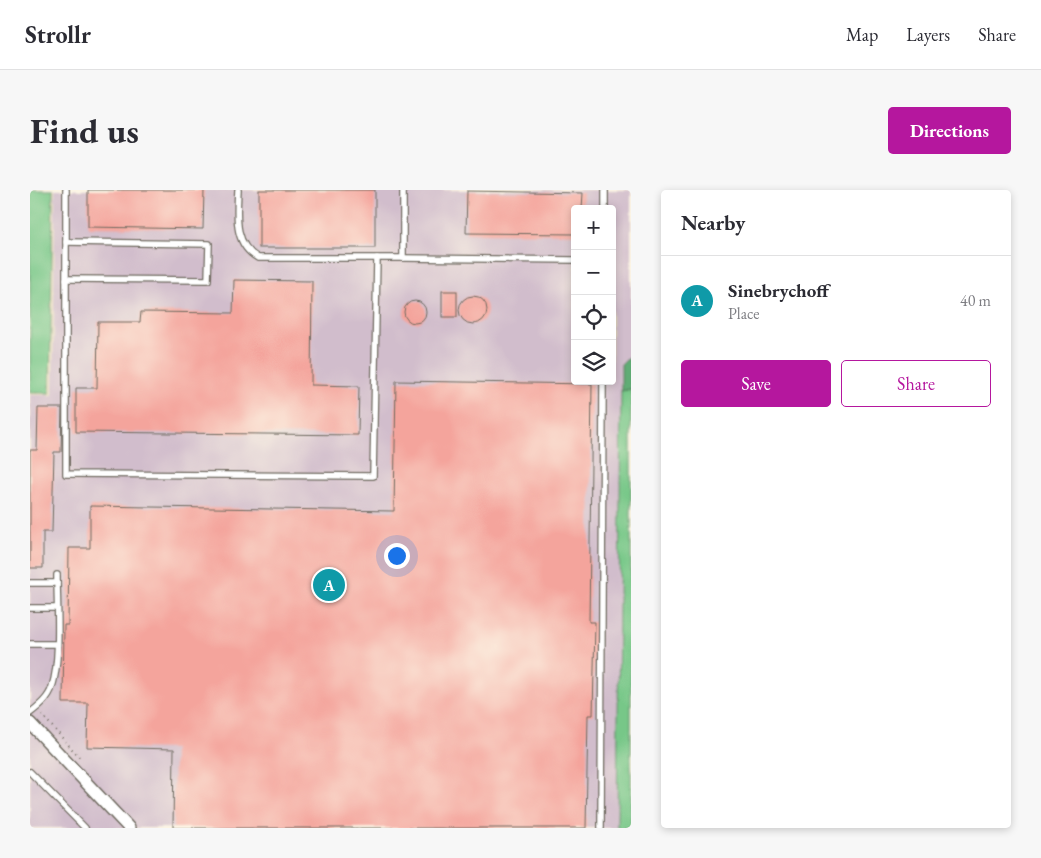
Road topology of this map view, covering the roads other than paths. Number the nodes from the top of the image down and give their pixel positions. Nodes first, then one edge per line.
1 (66, 190) edge
2 (238, 190) edge
3 (403, 190) edge
4 (605, 190) edge
5 (605, 205) edge
6 (66, 242) junction
7 (377, 258) junction
8 (403, 258) junction
9 (571, 260) edge
10 (66, 279) junction
11 (603, 385) edge
12 (57, 575) dead end
13 (30, 583) edge
14 (57, 583) junction
15 (30, 608) edge
16 (57, 608) junction
17 (30, 644) edge
18 (56, 644) junction
19 (30, 712) edge
20 (30, 723) edge
21 (30, 772) edge
22 (85, 828) edge
23 (129, 828) edge
24 (601, 828) edge

1 - 6 lane
2 - 7 lane
3 - 8 lane
4 - 5 lane
6 - 10 lane
6 - 10 lane
7 - 8 lane
7 - 10 lane
8 - 9 lane
11 - 24 lane
12 - 14 lane
13 - 14 lane
14 - 16 lane
15 - 16 lane
16 - 18 lane
17 - 18 lane
18 - 19 lane
20 - 23 street
21 - 22 lane

